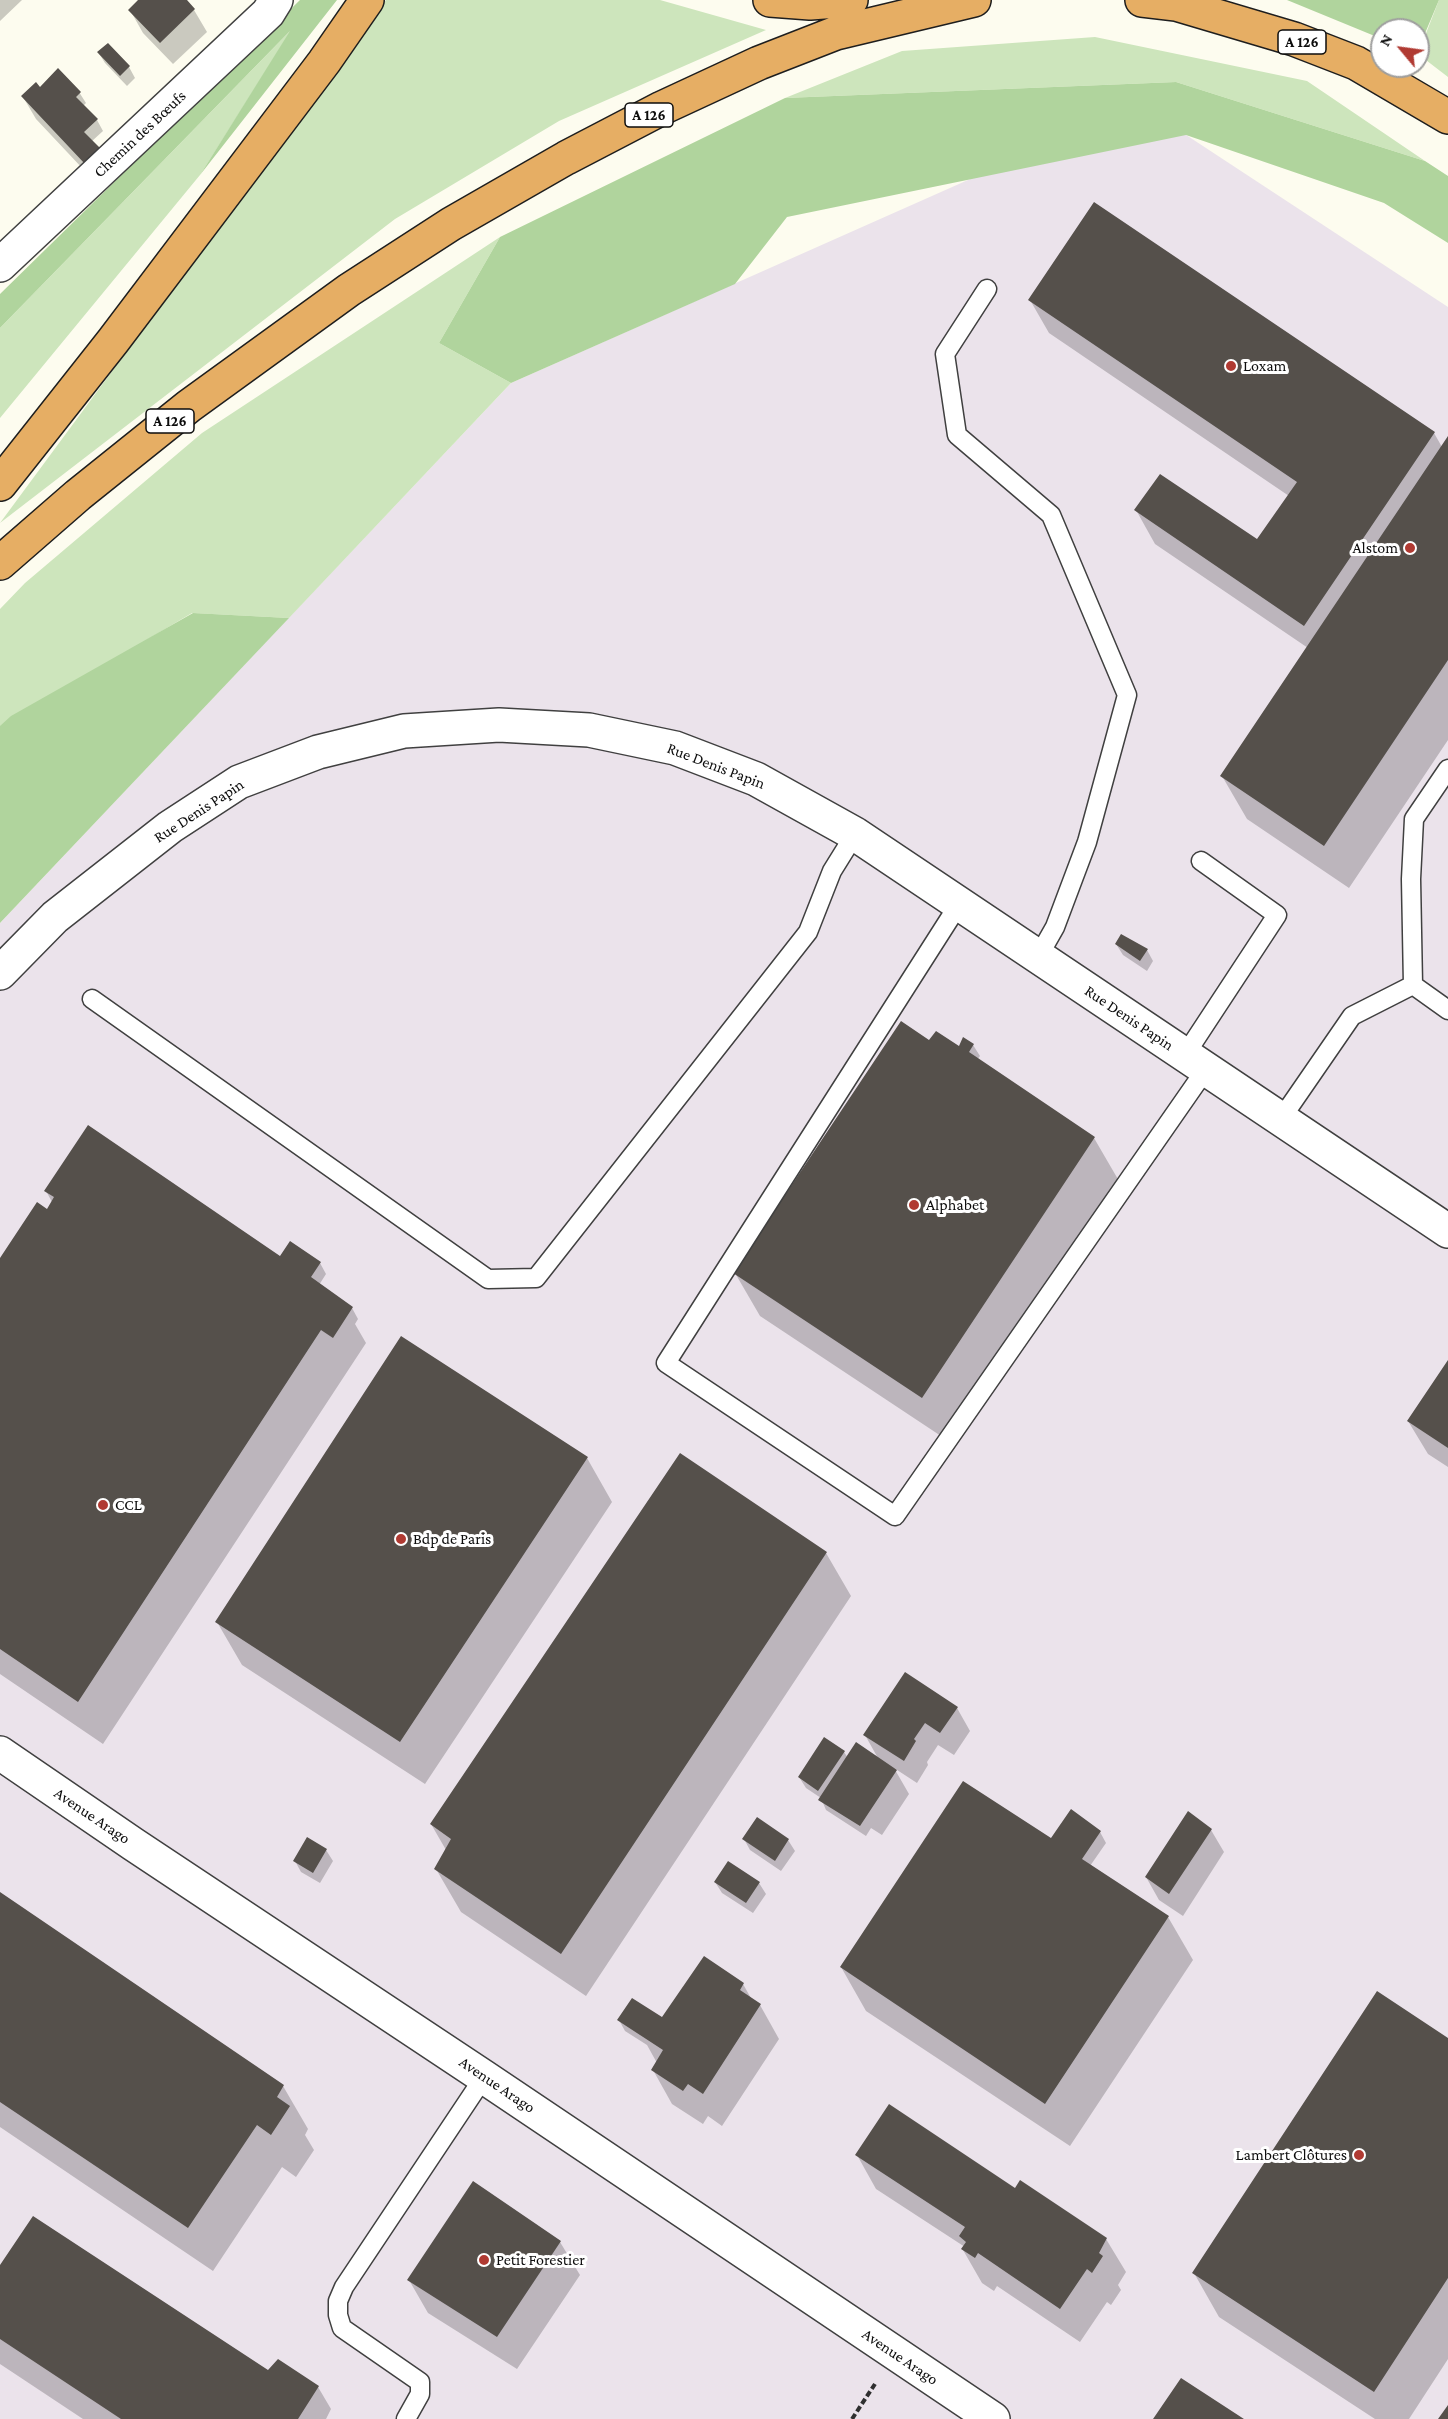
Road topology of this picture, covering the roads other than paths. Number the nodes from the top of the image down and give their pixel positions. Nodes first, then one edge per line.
1 (276, 0) edge
2 (367, 0) edge
3 (770, 0) edge
4 (851, 0) edge
5 (974, 0) edge
6 (1142, 0) edge
7 (1448, 117) edge
8 (0, 265) edge
9 (987, 289) dead end
10 (0, 484) edge
11 (0, 563) edge
12 (1448, 769) edge
13 (855, 834) junction
14 (1201, 861) dead end
15 (959, 904) junction
16 (1038, 957) junction
17 (0, 973) edge
18 (1413, 986) junction
19 (92, 999) dead end
20 (1448, 1010) edge
21 (1195, 1062) junction
22 (1281, 1119) junction
23 (1448, 1231) edge
24 (0, 1753) edge
25 (484, 2077) junction
26 (406, 2419) edge
27 (993, 2419) edge

1 - 8 street, Chemin des Bœufs
2 - 10 highway
3 - 4 highway
5 - 11 highway, A 126
6 - 7 highway, A 126
9 - 16 lane
12 - 18 lane
13 - 15 street, Rue Denis Papin
13 - 17 street, Rue Denis Papin
13 - 19 lane
14 - 21 lane
15 - 16 street, Rue Denis Papin
15 - 21 lane
16 - 21 street, Rue Denis Papin
18 - 20 lane
18 - 22 lane
21 - 22 street, Rue Denis Papin
22 - 23 street, Rue Denis Papin
24 - 25 street, Avenue Arago
25 - 26 lane
25 - 27 street, Avenue Arago

